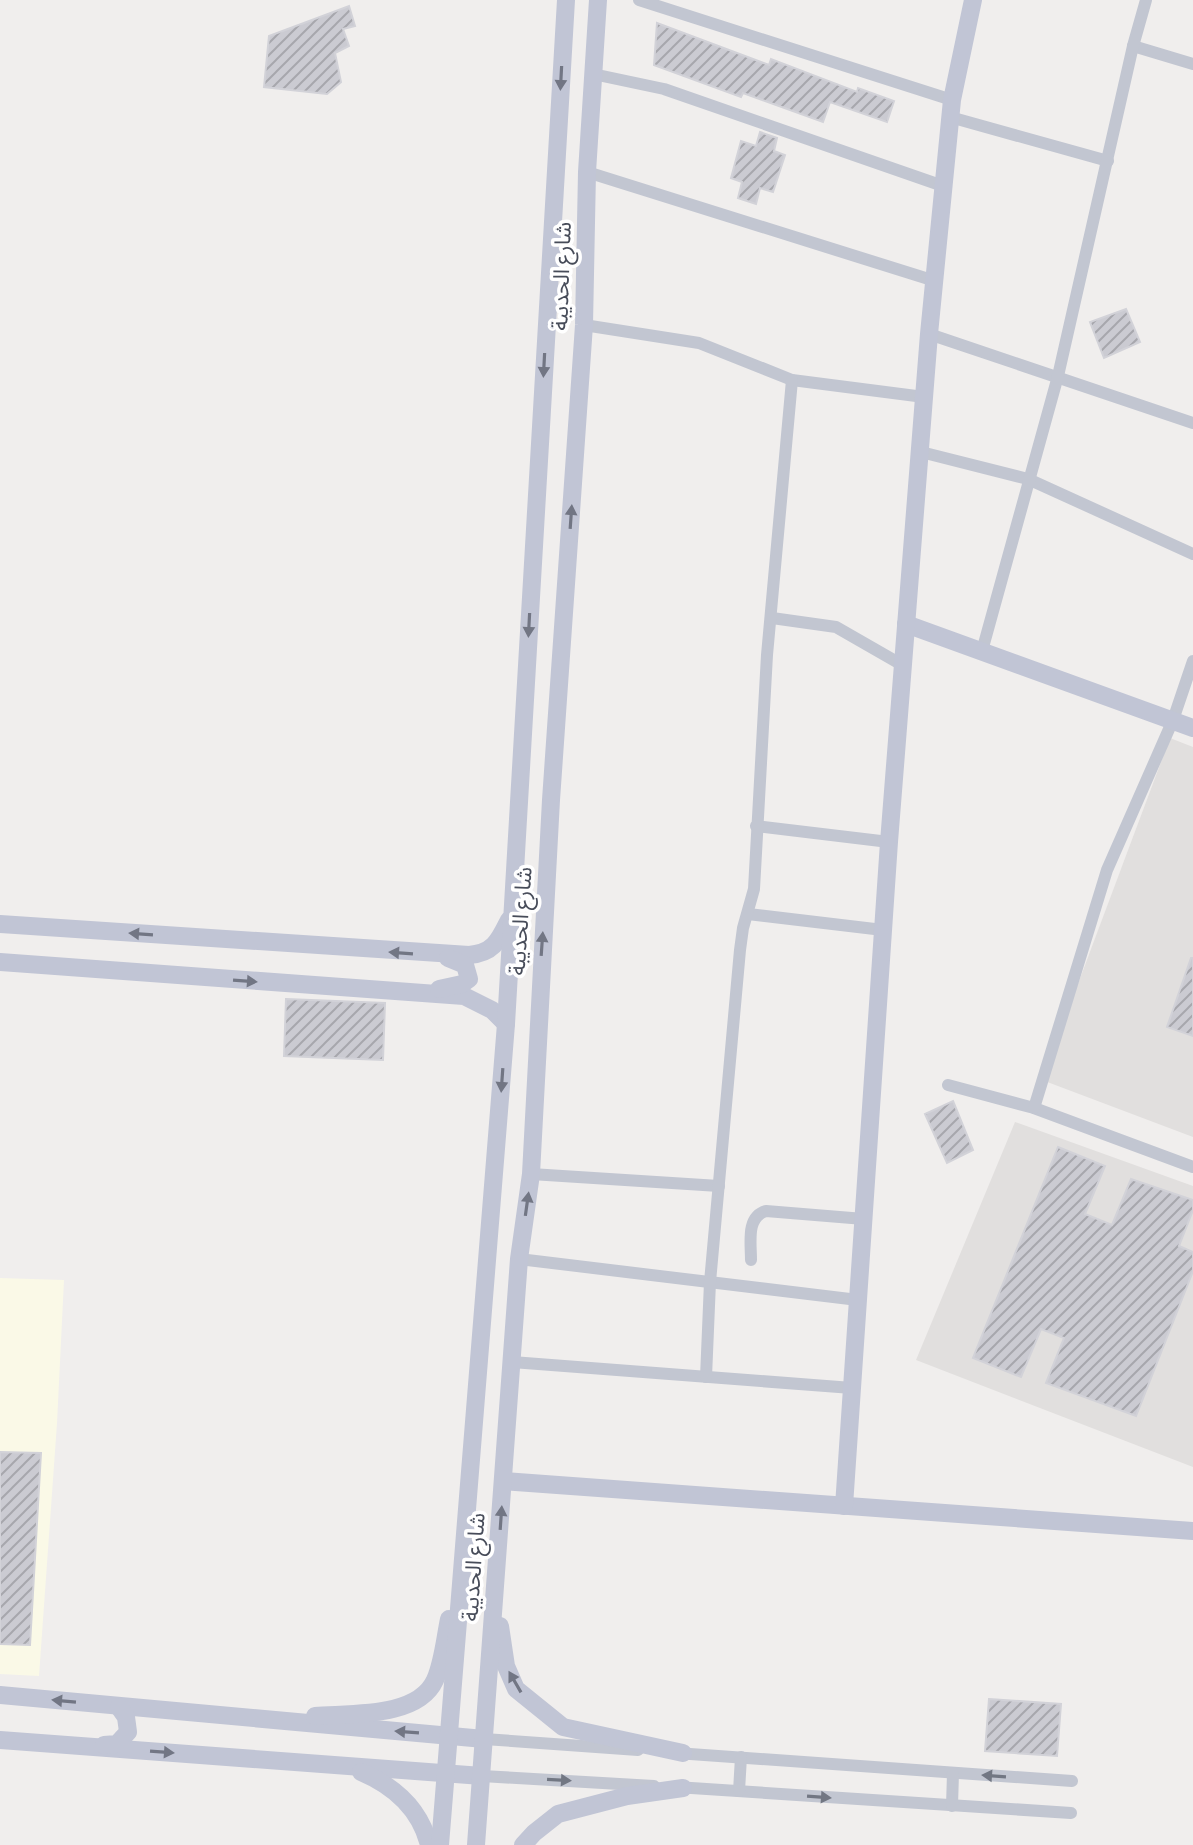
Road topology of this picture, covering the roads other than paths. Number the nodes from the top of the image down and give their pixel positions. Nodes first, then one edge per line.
1 (566, 0) edge
2 (598, 0) edge
3 (640, 0) edge
4 (972, 0) edge
5 (1146, 0) edge
6 (1133, 46) junction
7 (1193, 64) edge
8 (593, 74) junction
9 (951, 108) junction
10 (1108, 161) junction
11 (587, 172) junction
12 (943, 186) junction
13 (935, 281) junction
14 (584, 325) junction
15 (929, 334) junction
16 (1058, 376) junction
17 (792, 380) junction
18 (924, 397) junction
19 (1193, 423) edge
20 (921, 452) junction
21 (1028, 479) junction
22 (1193, 554) edge
23 (772, 618) junction
24 (906, 624) junction
25 (982, 651) junction
26 (1193, 661) edge
27 (904, 666) junction
28 (1173, 720) junction
29 (1193, 728) edge
30 (756, 826) junction
31 (889, 842) junction
32 (512, 913) junction
33 (748, 914) junction
34 (0, 924) edge
35 (883, 930) junction
36 (437, 955) junction
37 (0, 962) edge
38 (412, 993) junction
39 (506, 1024) junction
40 (948, 1085) dead end
41 (1034, 1108) junction
42 (1193, 1167) edge
43 (531, 1174) junction
44 (719, 1186) junction
45 (864, 1219) junction
46 (519, 1259) junction
47 (751, 1260) dead end
48 (710, 1282) junction
49 (858, 1300) junction
50 (512, 1362) junction
51 (706, 1377) junction
52 (852, 1388) junction
53 (503, 1481) junction
54 (844, 1506) junction
55 (1193, 1531) edge
56 (466, 1550) junction
57 (495, 1596) junction
58 (0, 1695) edge
59 (119, 1707) junction
60 (263, 1721) junction
61 (448, 1735) junction
62 (484, 1739) junction
63 (0, 1740) edge
64 (94, 1747) junction
65 (683, 1753) junction
66 (741, 1757) junction
67 (343, 1765) junction
68 (953, 1773) junction
69 (444, 1774) junction
70 (482, 1776) junction
71 (1072, 1781) dead end
72 (683, 1788) junction
73 (739, 1791) junction
74 (952, 1806) junction
75 (1071, 1813) dead end
76 (429, 1845) edge
77 (440, 1845) edge
78 (476, 1845) edge
79 (523, 1845) edge

1 -> 32 main road, شارع الحديبة
2 - 8 main road, شارع الحديبة
3 - 9 street
4 - 9 main road
5 - 6 street
6 - 7 street
6 - 10 street
8 - 11 main road, شارع الحديبة
8 - 12 street
9 - 10 street
9 - 12 main road
10 - 16 street
11 - 13 street
11 - 14 main road, شارع الحديبة
12 - 13 main road
13 - 15 main road
14 - 17 street
43 -> 14 main road, شارع الحديبة
15 - 16 street
15 - 18 main road
16 - 19 street
16 - 21 street
17 - 18 street
17 - 23 street
18 - 20 main road
20 - 21 street
20 - 24 main road
21 - 22 street
21 - 25 street
23 - 27 street
23 - 30 street
24 - 25 main road
24 - 27 main road
25 - 28 main road
26 - 28 street
27 - 31 main road
28 - 29 main road
28 - 41 street
30 - 31 street
30 - 33 street
31 - 35 main road
32 - 36 main road
32 - 39 main road, شارع الحديبة
33 - 35 street
33 - 44 street
36 -> 34 main road
35 - 45 main road
36 - 38 main road
37 -> 38 main road
38 - 39 main road
39 -> 56 main road, شارع الحديبة
40 - 41 street
41 - 42 street
43 - 44 street
46 -> 43 main road, شارع الحديبة
44 - 48 street
45 - 47 street
45 - 49 main road
46 - 48 street
46 - 50 main road, شارع الحديبة
48 - 49 street
48 - 51 street
49 - 52 main road
50 - 51 street
50 - 53 main road, شارع الحديبة
51 - 52 street
52 - 54 main road
53 - 54 main road
57 -> 53 main road, شارع الحديبة
54 - 55 main road
56 - 60 main road
56 - 61 main road, شارع الحديبة
57 - 62 main road, شارع الحديبة
65 -> 57 main road
59 -> 58 main road
59 - 60 main road
59 - 64 main road
61 -> 60 main road
61 - 62 main road
61 - 69 main road, شارع الحديبة
62 - 65 street
62 - 70 main road, شارع الحديبة
63 - 64 main road
64 -> 67 main road
65 - 66 street
66 - 68 street
66 - 73 street
67 - 69 main road
67 - 76 main road
71 -> 68 street
68 - 74 street
69 - 70 main road
69 - 77 main road, شارع الحديبة
70 -> 72 street
70 - 78 main road, شارع الحديبة
72 - 73 street
72 - 79 main road
73 -> 74 street
74 - 75 street

